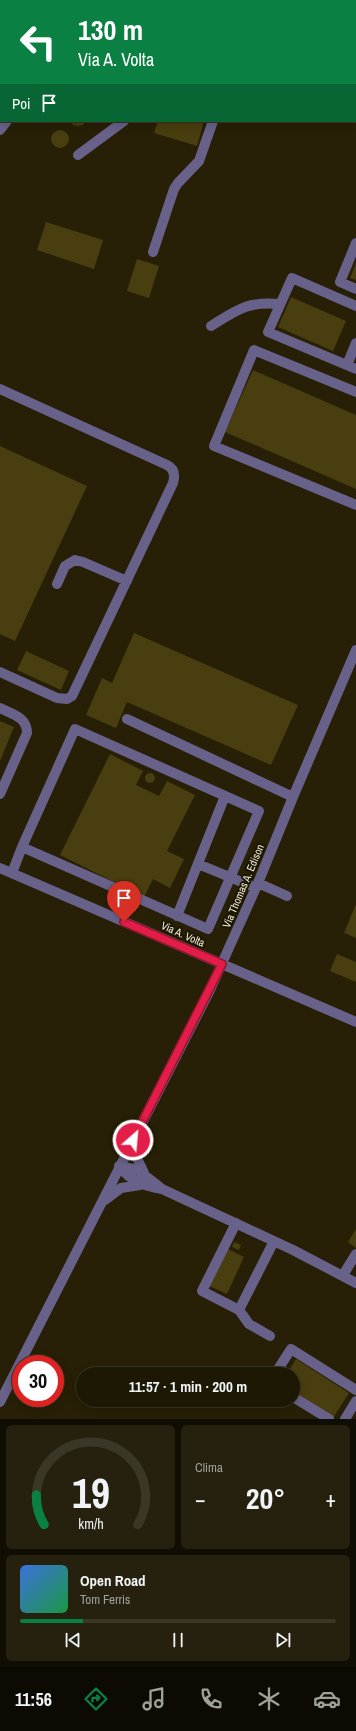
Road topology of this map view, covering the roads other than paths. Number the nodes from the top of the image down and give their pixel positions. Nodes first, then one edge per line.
1 (6, 122) edge
2 (123, 122) edge
3 (213, 122) edge
4 (0, 130) edge
5 (78, 155) dead end
6 (356, 243) edge
7 (153, 252) dead end
8 (356, 289) edge
9 (280, 304) junction
10 (356, 306) edge
11 (211, 326) dead end
12 (356, 343) edge
13 (352, 367) edge
14 (0, 389) edge
15 (356, 392) edge
16 (356, 505) edge
17 (127, 581) junction
18 (57, 584) dead end
19 (356, 650) edge
20 (0, 672) edge
21 (0, 708) edge
22 (127, 720) dead end
23 (0, 794) edge
24 (226, 796) junction
25 (293, 797) junction
26 (22, 847) junction
27 (198, 864) junction
28 (0, 868) edge
29 (12, 873) junction
30 (231, 878) junction
31 (257, 885) junction
32 (287, 896) dead end
33 (177, 916) junction
34 (222, 964) junction
35 (356, 1022) edge
36 (140, 1126) junction
37 (119, 1166) junction
38 (144, 1173) junction
39 (141, 1185) junction
40 (162, 1189) junction
41 (99, 1208) junction
42 (236, 1224) junction
43 (274, 1241) junction
44 (356, 1254) edge
45 (343, 1275) junction
46 (356, 1283) edge
47 (239, 1310) junction
48 (270, 1336) dead end
49 (279, 1367) edge
50 (356, 1390) edge
51 (300, 1401) edge
52 (356, 1401) edge
53 (0, 1402) edge
54 (329, 1419) edge
55 (345, 1419) edge

1 - 4 street
2 - 5 street
3 - 7 street
6 - 8 street
9 - 10 street
9 - 11 street
9 - 13 street
12 - 13 street
14 - 17 street
15 - 16 street
17 - 18 street
17 - 20 street
19 - 25 street, Via Thomas A. Edison
21 - 23 street
22 - 25 street
24 - 26 street
24 - 27 street
24 - 30 street
25 - 31 street, Via Thomas A. Edison
26 - 29 street
26 - 33 street
27 - 30 street
27 - 33 street
28 - 29 street, Via A. Volta
29 - 34 street, Via A. Volta
30 - 31 street
30 - 33 street
31 - 32 street
31 - 34 street, Via Thomas A. Edison
34 - 35 street, Via A. Volta
34 - 36 street, Via Thomas A. Edison
36 - 37 street, Via Thomas A. Edison
36 - 38 street
37 - 38 street
37 - 39 street
37 - 41 street, Via Thomas A. Edison
38 - 40 street
39 - 40 street
39 - 41 street
40 - 42 street
41 - 53 street
42 - 43 street
42 - 47 street
43 - 45 street
43 - 47 street
44 - 45 street
45 - 46 street
47 - 48 street
49 - 50 street
51 - 54 street
52 - 55 street

